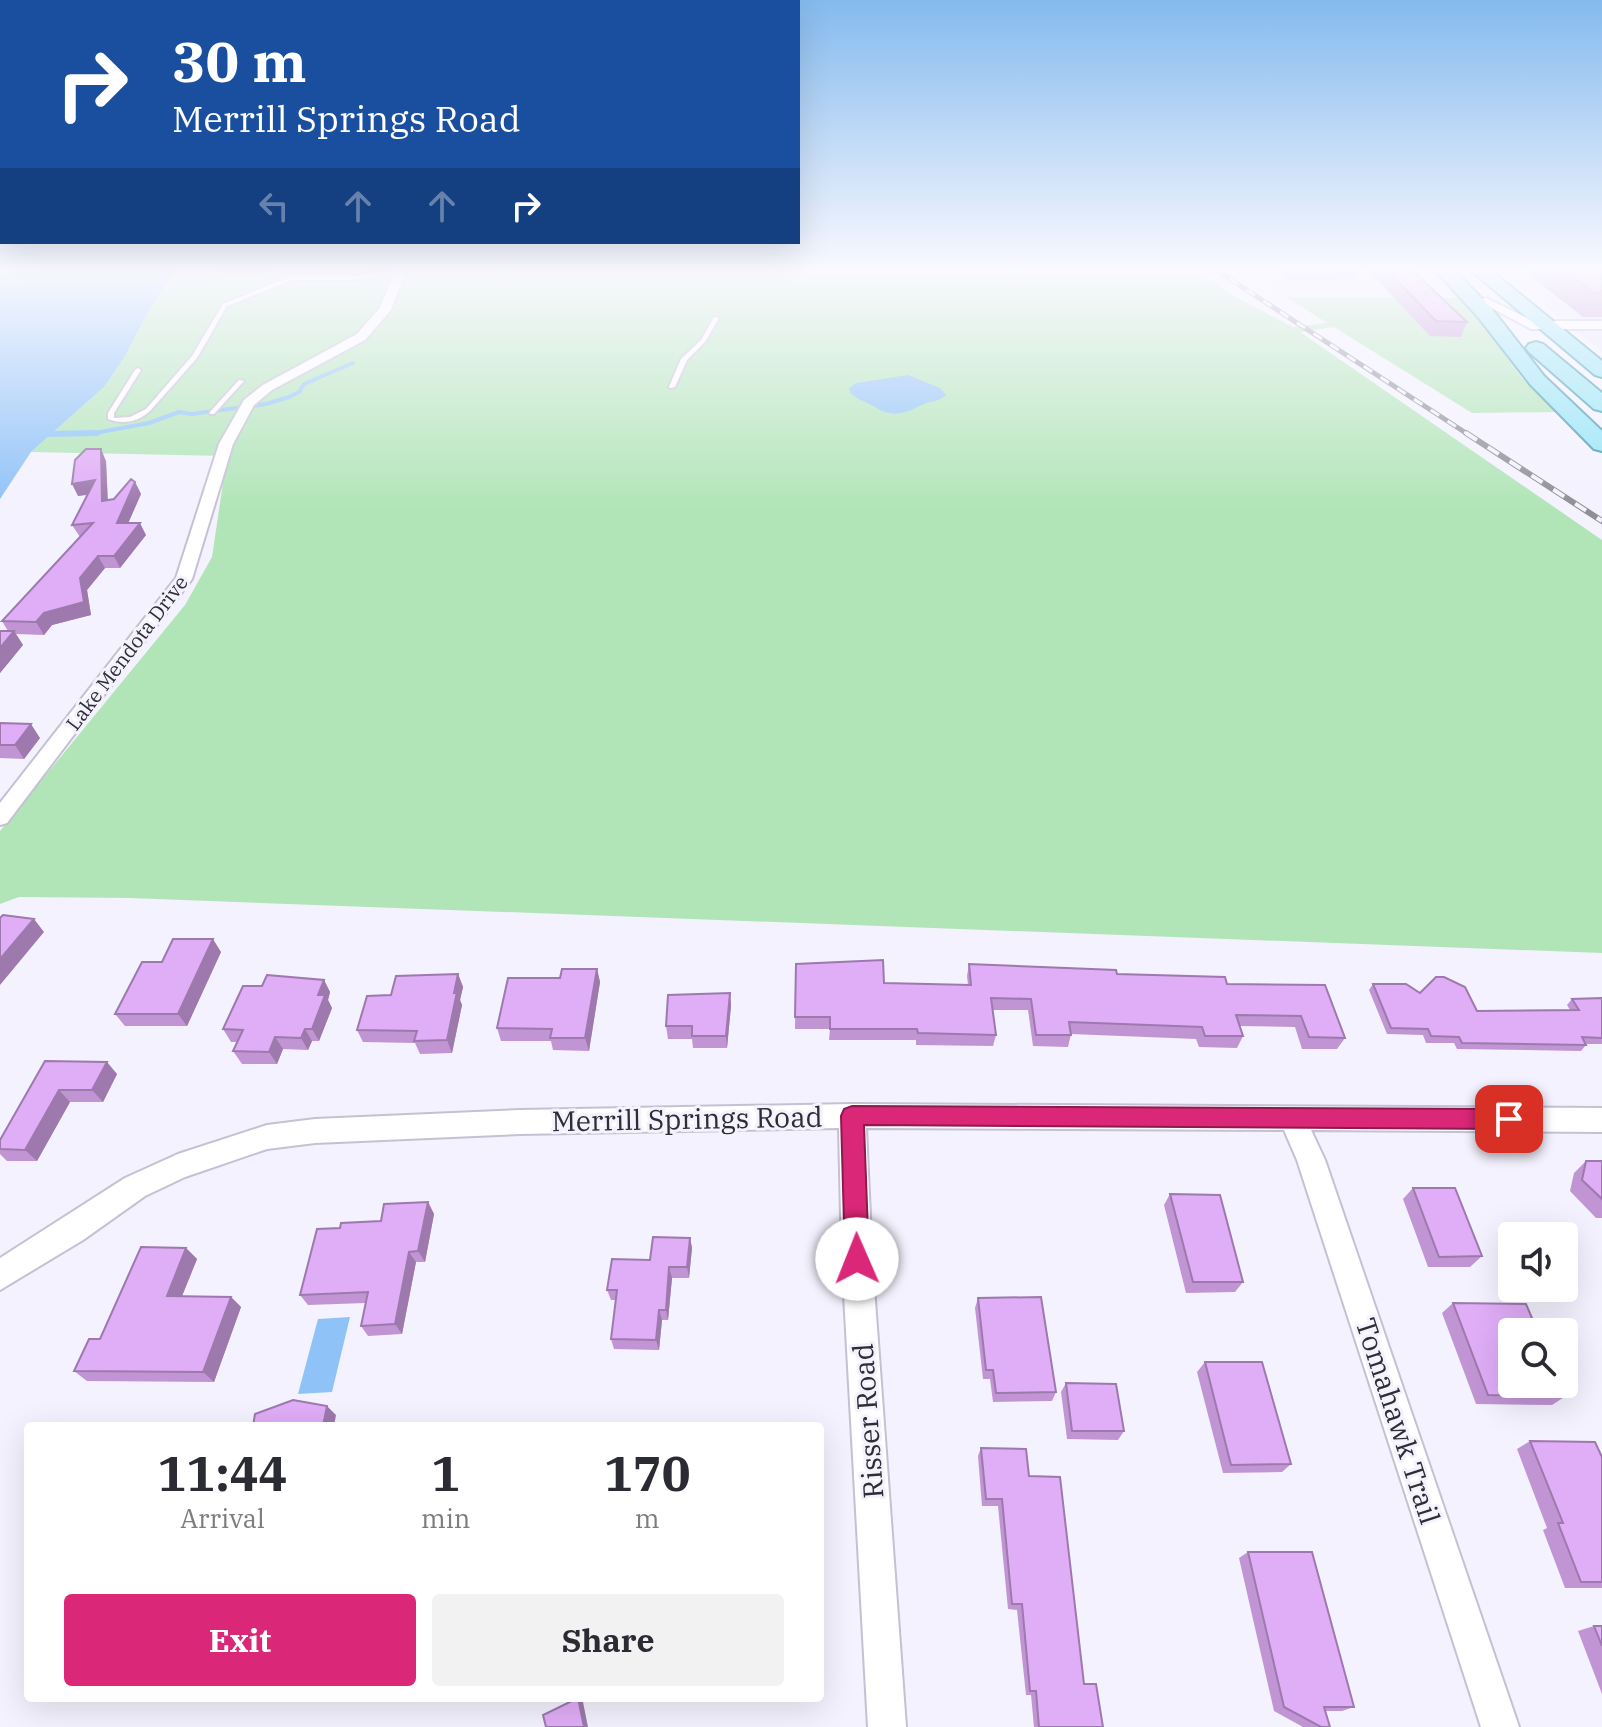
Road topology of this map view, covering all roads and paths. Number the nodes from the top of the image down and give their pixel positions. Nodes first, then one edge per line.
1 (200, 349) edge
2 (340, 349) edge
3 (695, 349) edge
4 (1512, 349) edge
5 (1538, 349) edge
6 (1545, 349) edge
7 (1574, 349) edge
8 (1550, 360) junction
9 (138, 370) dead end
10 (1602, 371) edge
11 (241, 381) dead end
12 (672, 387) dead end
13 (1602, 404) edge
14 (215, 410) dead end
15 (1602, 444) edge
16 (0, 818) edge
17 (852, 1116) junction
18 (1292, 1117) junction
19 (1602, 1120) edge
20 (0, 1275) edge
21 (887, 1727) edge
22 (1500, 1727) edge

1 - 9 lane
2 - 16 street, Lake Mendota Drive
3 - 12 lane
4 - 15 main road
5 - 8 main road
6 - 8 street
7 - 10 main road
8 - 13 main road
11 - 14 lane
17 - 18 street, Merrill Springs Road
17 - 20 street, Merrill Springs Road
17 - 21 street, Risser Road
18 - 19 street, Merrill Springs Road
18 - 22 street, Tomahawk Trail

